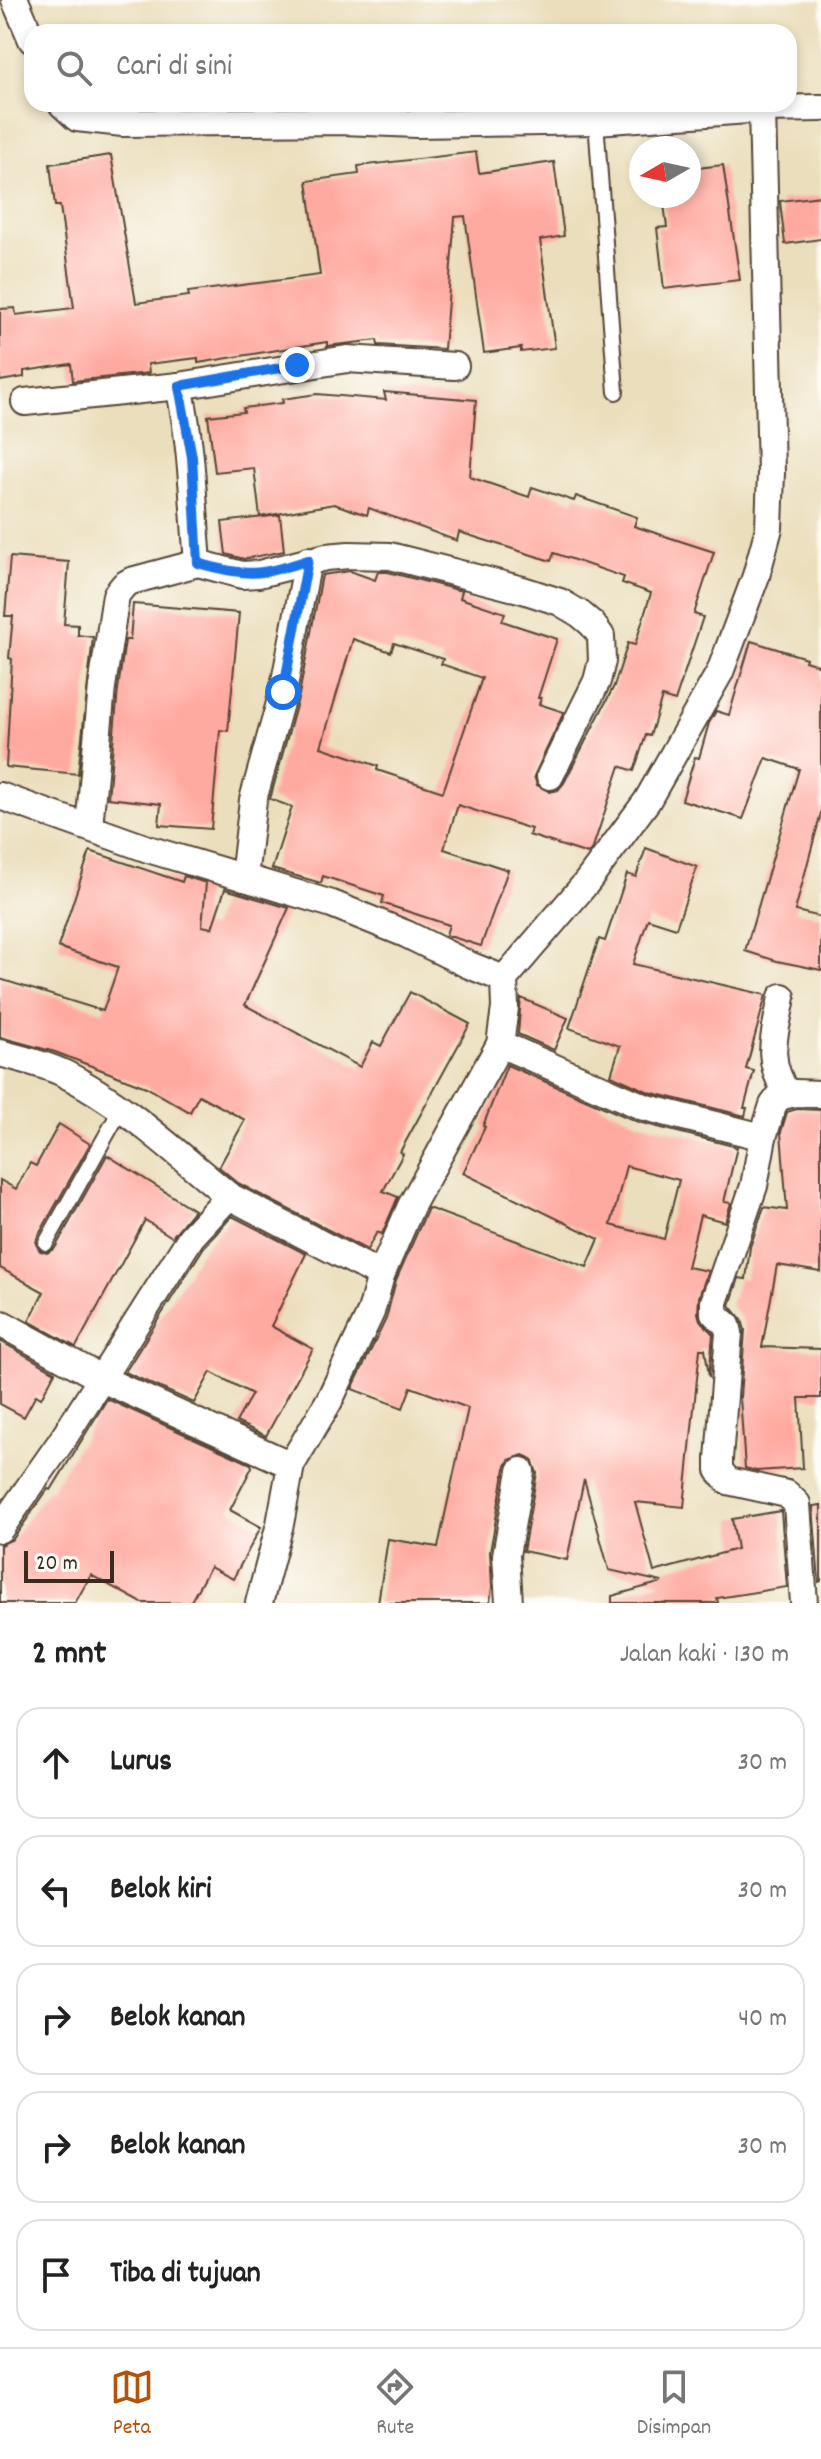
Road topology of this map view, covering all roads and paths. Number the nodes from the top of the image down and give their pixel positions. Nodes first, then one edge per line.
1 (15, 0) edge
2 (25, 24) edge
3 (797, 108) edge
4 (821, 108) edge
5 (71, 112) edge
6 (720, 112) edge
7 (762, 112) edge
8 (596, 121) junction
9 (455, 366) dead end
10 (179, 386) junction
11 (616, 392) dead end
12 (25, 402) dead end
13 (308, 560) junction
14 (198, 563) junction
15 (550, 776) dead end
16 (1, 802) edge
17 (89, 827) junction
18 (244, 878) junction
19 (504, 979) junction
20 (782, 997) dead end
21 (500, 1044) junction
22 (0, 1053) edge
23 (787, 1094) junction
24 (821, 1094) edge
25 (121, 1109) junction
26 (763, 1137) junction
27 (229, 1196) junction
28 (46, 1243) dead end
29 (381, 1275) junction
30 (2, 1324) dead end
31 (102, 1379) junction
32 (291, 1465) junction
33 (521, 1471) dead end
34 (0, 1529) edge
35 (259, 1603) edge
36 (509, 1603) edge
37 (804, 1603) edge

1 - 2 street
3 - 4 street
5 - 8 street
6 - 8 street
7 - 19 street
8 - 11 lane
9 - 10 street
10 - 12 street
10 - 14 street
13 - 14 street
13 - 15 street
13 - 18 street
14 - 17 street
16 - 17 street
17 - 18 street
18 - 19 street
19 - 21 street
20 - 23 street
21 - 26 street
21 - 29 street
22 - 25 street
23 - 24 street
23 - 26 street
25 - 27 street
25 - 28 lane
26 - 37 street
27 - 29 street
27 - 31 street
29 - 32 street
30 - 31 street
31 - 32 street
31 - 34 street
32 - 35 street
33 - 36 street

